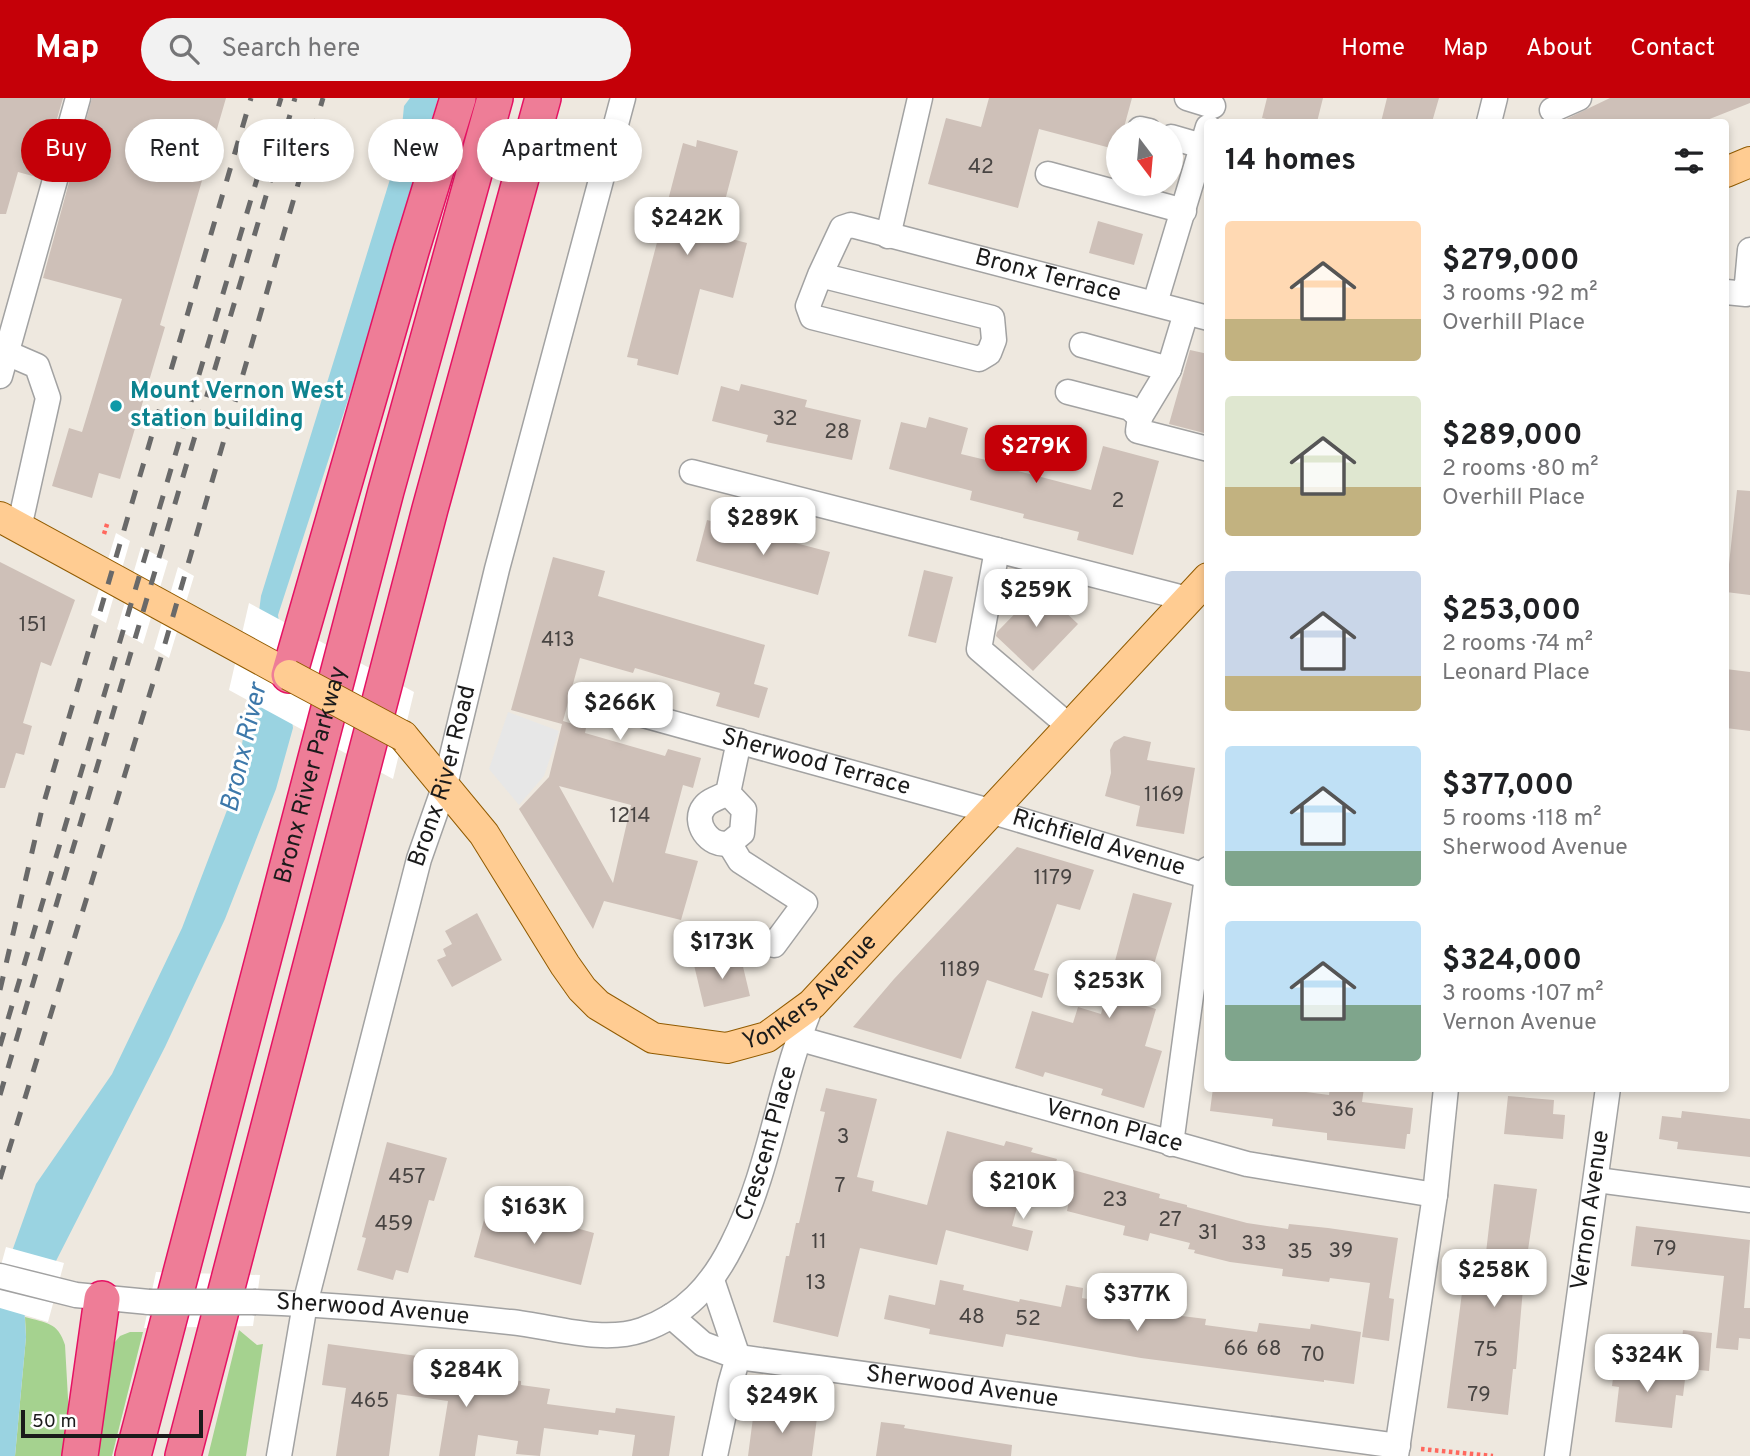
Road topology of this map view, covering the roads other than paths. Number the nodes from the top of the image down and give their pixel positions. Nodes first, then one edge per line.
1 (78, 98) edge
2 (458, 98) edge
3 (495, 98) edge
4 (543, 98) edge
5 (623, 98) edge
6 (920, 98) edge
7 (1187, 98) edge
8 (1495, 98) edge
9 (1579, 98) edge
10 (1552, 110) dead end
11 (1490, 119) edge
12 (1204, 125) edge
13 (1204, 132) edge
14 (1183, 135) edge
15 (1204, 144) edge
16 (1750, 162) edge
17 (1729, 171) edge
18 (1048, 174) dead end
19 (1184, 211) junction
20 (888, 236) junction
21 (1750, 250) edge
22 (820, 275) junction
23 (1729, 292) edge
24 (1155, 303) junction
25 (1197, 315) edge
26 (1082, 345) dead end
27 (3, 365) edge
28 (1169, 369) junction
29 (1068, 392) dead end
30 (1140, 417) junction
31 (1204, 448) edge
32 (691, 472) dead end
33 (10, 523) edge
34 (997, 550) junction
35 (1198, 588) edge
36 (289, 675) junction
37 (600, 703) dead end
38 (1069, 726) junction
39 (739, 741) junction
40 (445, 785) junction
41 (990, 811) junction
42 (1204, 871) edge
43 (1204, 895) edge
44 (774, 945) dead end
45 (812, 1004) junction
46 (797, 1038) junction
47 (1446, 1092) edge
48 (1608, 1092) edge
49 (1171, 1144) junction
50 (1597, 1180) junction
51 (1435, 1195) junction
52 (1750, 1200) edge
53 (0, 1276) edge
54 (712, 1280) junction
55 (102, 1298) junction
56 (304, 1304) junction
57 (671, 1316) junction
58 (738, 1357) junction
59 (1404, 1450) edge
60 (80, 1456) edge
61 (133, 1456) edge
62 (183, 1456) edge
63 (279, 1456) edge
64 (715, 1456) edge
65 (1557, 1456) edge

1 - 27 street
2 - 36 highway
3 - 61 highway, Bronx River Parkway
4 - 62 highway, Bronx River Parkway
5 - 40 street, Bronx River Road
6 - 20 street
7 - 12 street
8 - 11 street
9 - 10 street
13 - 14 street
15 - 19 street
16 - 17 main road
18 - 19 street
19 - 24 street
20 - 22 street, Bronx Terrace
20 - 24 street, Bronx Terrace
21 - 23 street
22 - 22 street
24 - 25 street, Bronx Terrace
25 - 28 street
26 - 28 street
27 - 33 street
28 - 30 street
29 - 30 street
30 - 31 street
32 - 34 street
33 - 36 main road, Yonkers Avenue
34 - 35 street
34 - 38 street
35 - 38 main road, Yonkers Avenue
36 - 40 main road, Yonkers Avenue, bridge
37 - 39 street, Sherwood Terrace
38 - 41 main road, Yonkers Avenue
39 - 41 street, Sherwood Terrace
39 - 44 street
40 - 45 main road, Yonkers Avenue
40 - 56 street, Bronx River Road
41 - 42 street, Richfield Avenue
41 - 45 main road, Yonkers Avenue
43 - 49 street
45 - 46 street, Crescent Place
46 - 49 street, Vernon Place
46 - 54 street, Crescent Place
47 - 51 street
48 - 50 street, Vernon Avenue
49 - 51 street, Vernon Place
50 - 52 street
50 - 65 street, Vernon Avenue
51 - 59 street
53 - 55 street, Sherwood Avenue
54 - 57 street, Crescent Place
54 - 58 street
55 - 56 street, Sherwood Avenue, bridge
55 - 60 highway
56 - 57 street, Sherwood Avenue
56 - 63 street, Bronx River Road
57 - 58 street, Sherwood Avenue
58 - 59 street, Sherwood Avenue
58 - 64 street

